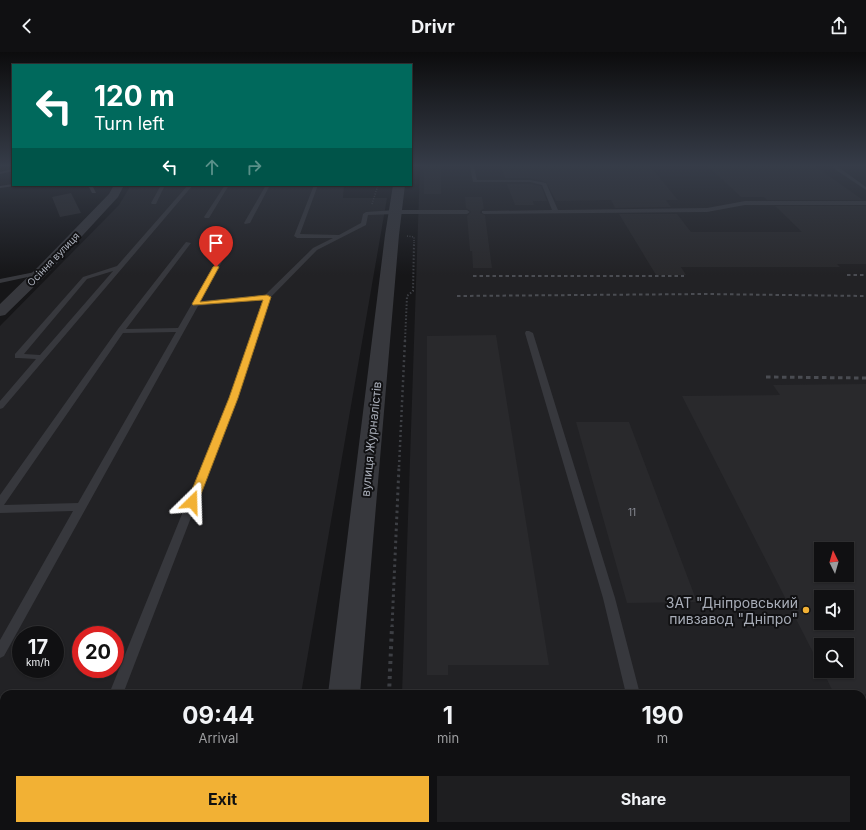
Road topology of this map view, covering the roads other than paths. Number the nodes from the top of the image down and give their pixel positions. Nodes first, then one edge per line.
1 (107, 202) edge
2 (176, 202) edge
3 (217, 202) edge
4 (258, 202) edge
5 (310, 202) edge
6 (396, 202) edge
7 (552, 202) edge
8 (866, 204) edge
9 (395, 212) junction
10 (467, 212) dead end
11 (484, 212) dead end
12 (556, 212) junction
13 (208, 217) dead end
14 (247, 222) dead end
15 (341, 236) junction
16 (230, 242) dead end
17 (188, 243) dead end
18 (118, 268) junction
19 (40, 273) junction
20 (0, 281) edge
21 (267, 297) junction
22 (195, 304) junction
23 (0, 312) edge
24 (180, 330) junction
25 (121, 331) junction
26 (529, 333) dead end
27 (42, 357) junction
28 (0, 406) edge
29 (4, 491) edge
30 (0, 503) edge
31 (81, 507) junction
32 (0, 509) edge
33 (0, 652) edge
34 (118, 690) edge
35 (344, 690) edge
36 (632, 690) edge

1 - 19 street, Осіння вулиця
2 - 18 lane
3 - 13 lane
4 - 14 lane
5 - 15 lane
6 - 9 street, вулиця Журналістів
7 - 12 lane
8 - 12 lane
9 - 10 lane
9 - 15 lane
9 - 35 street, вулиця Журналістів
11 - 12 lane
15 - 21 lane
16 - 22 lane
17 - 25 lane
18 - 27 lane
18 - 27 lane
19 - 20 lane
19 - 23 street, Осіння вулиця
21 - 22 lane
21 - 34 lane
22 - 24 lane
24 - 25 lane
24 - 31 lane
25 - 29 lane
26 - 36 lane
27 - 28 lane
29 - 30 lane
31 - 32 lane
31 - 33 lane

